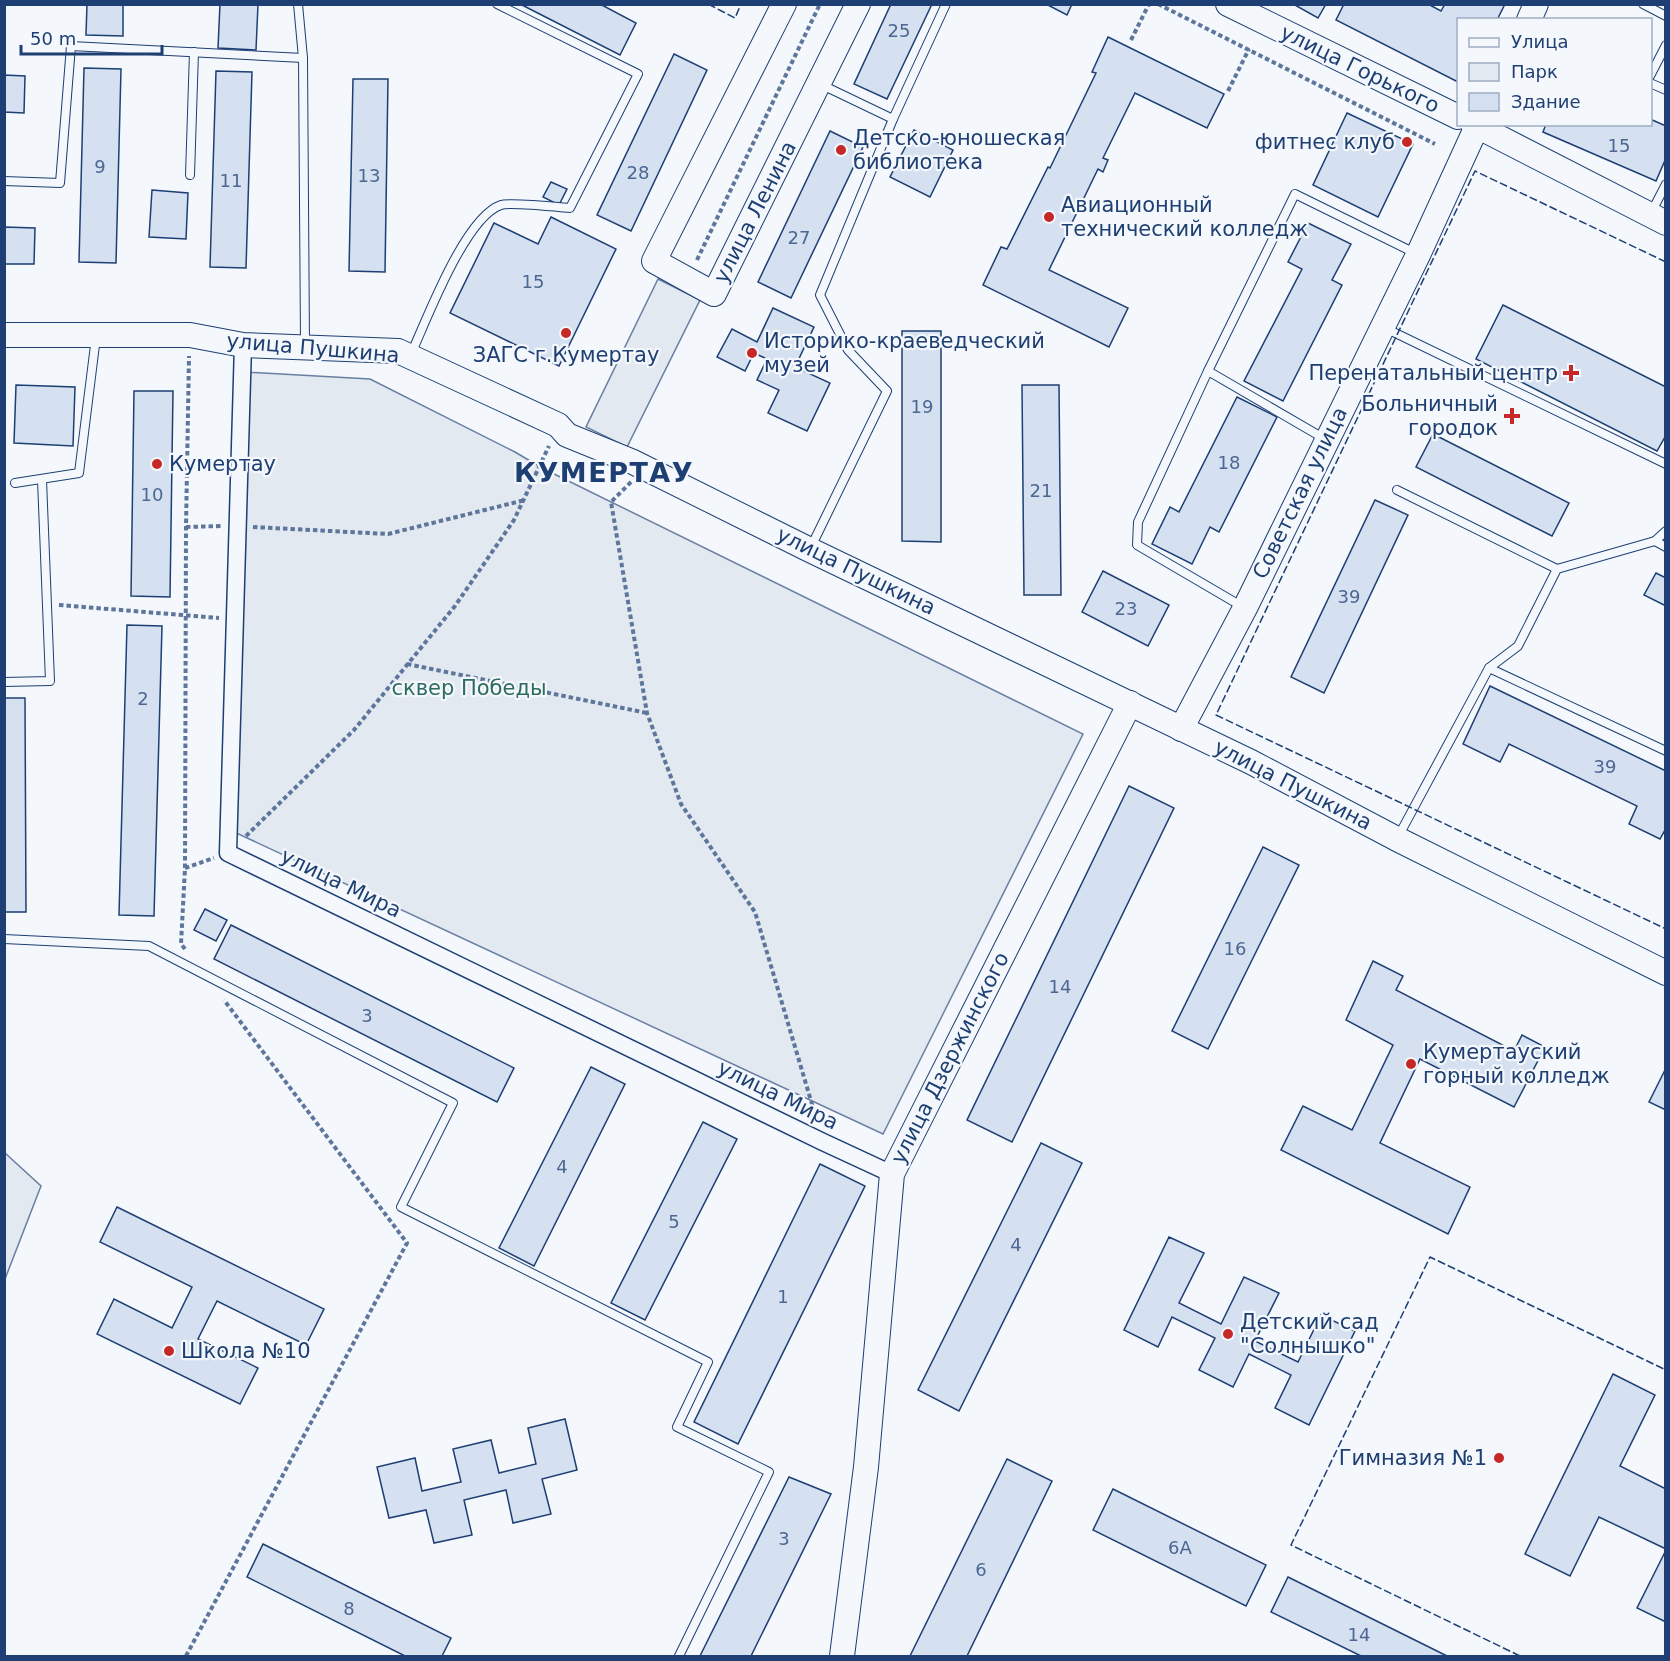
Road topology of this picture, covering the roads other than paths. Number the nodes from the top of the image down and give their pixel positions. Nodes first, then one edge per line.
1 (298, 4) edge
2 (497, 4) edge
3 (784, 4) edge
4 (858, 4) edge
5 (946, 4) edge
6 (1228, 4) edge
7 (1536, 4) edge
8 (1643, 4) edge
9 (1665, 16) edge
10 (1530, 18) edge
11 (1665, 45) edge
12 (194, 52) junction
13 (303, 58) junction
14 (1652, 72) edge
15 (819, 84) junction
16 (1457, 116) edge
17 (893, 119) junction
18 (1470, 126) edge
19 (1477, 126) edge
20 (190, 175) dead end
21 (4, 181) edge
22 (1665, 184) edge
23 (1658, 219) edge
24 (1418, 255) junction
25 (1382, 326) junction
26 (4, 335) edge
27 (96, 337) junction
28 (243, 345) junction
29 (305, 348) junction
30 (409, 357) junction
31 (1208, 371) junction
32 (1326, 440) junction
33 (1665, 464) edge
34 (42, 480) junction
35 (15, 483) dead end
36 (1397, 490) dead end
37 (1665, 531) edge
38 (1655, 541) junction
39 (1665, 547) edge
40 (810, 550) junction
41 (1557, 569) junction
42 (1245, 608) junction
43 (1489, 668) junction
44 (4, 682) edge
45 (1130, 703) junction
46 (1181, 729) junction
47 (1665, 751) edge
48 (1397, 839) junction
49 (4, 939) edge
50 (1665, 973) edge
51 (892, 1174) junction
52 (680, 1656) edge
53 (842, 1656) edge

1 - 13 lane
2 - 30 lane
3 - 15 main road, улица Ленина
4 - 15 main road, улица Ленина
5 - 17 lane
6 - 16 main road, улица Горького
7 - 10 main road
8 - 9 lane
11 - 14 lane
12 - 13 lane
12 - 20 lane
12 - 21 lane
13 - 29 lane
15 - 17 lane
17 - 40 lane
18 - 24 main road, Советская улица
19 - 23 main road, улица Горького
22 - 23 lane
24 - 25 main road, Советская улица
24 - 31 lane
25 - 32 main road, Советская улица
25 - 33 lane
26 - 27 main road, улица Пушкина
27 - 28 main road, улица Пушкина
27 - 34 lane
28 - 29 main road, улица Пушкина
28 - 51 street, улица Мира
29 - 30 main road, улица Пушкина
30 - 40 main road, улица Пушкина
31 - 32 lane
31 - 42 lane
32 - 42 main road, Советская улица
34 - 35 lane
34 - 44 lane
36 - 41 lane
37 - 38 lane
38 - 39 lane
38 - 41 lane
40 - 45 main road, улица Пушкина
41 - 43 lane
42 - 46 main road, Советская улица
43 - 47 lane
43 - 48 lane
45 - 46 main road, улица Пушкина
45 - 51 main road, улица Дзержинского
46 - 48 main road, улица Пушкина
48 - 50 main road, улица Пушкина
49 - 52 lane
51 - 53 main road, улица Дзержинского

